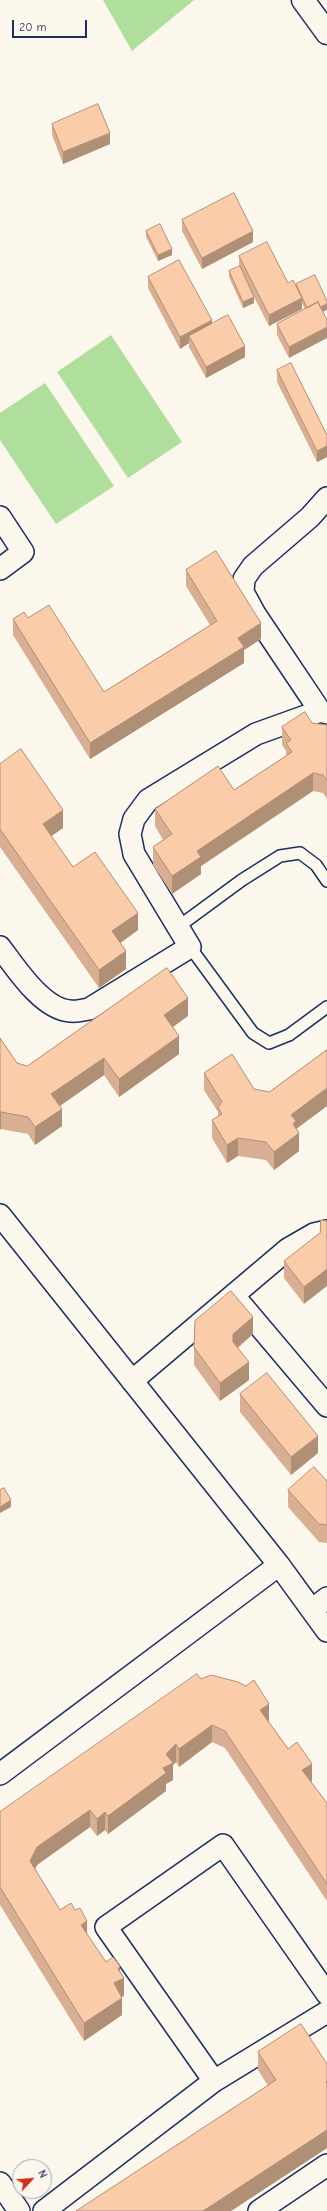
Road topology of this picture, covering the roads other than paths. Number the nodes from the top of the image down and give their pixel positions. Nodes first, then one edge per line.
1 (303, 0) edge
2 (327, 33) edge
3 (327, 498) edge
4 (0, 517) edge
5 (0, 569) edge
6 (324, 712) edge
7 (327, 881) edge
8 (178, 927) junction
9 (0, 947) edge
10 (190, 947) junction
11 (327, 1007) edge
12 (0, 1215) edge
13 (327, 1231) edge
14 (233, 1294) junction
15 (132, 1381) junction
16 (327, 1406) edge
17 (279, 1565) junction
18 (320, 1604) edge
19 (327, 1631) edge
20 (0, 1774) edge
21 (327, 1994) edge
22 (327, 2012) edge
23 (214, 2081) junction
24 (327, 2165) edge
25 (0, 2183) edge
26 (19, 2211) edge
27 (44, 2211) edge
28 (258, 2211) edge

1 - 2 street
3 - 6 street
4 - 5 street
6 - 8 street
7 - 8 lane
8 - 10 street
9 - 10 street
10 - 11 lane
12 - 15 street
13 - 14 street
14 - 15 street
14 - 16 street
15 - 17 street
17 - 18 street
17 - 20 street
18 - 19 street
21 - 23 street
22 - 23 street
23 - 27 street
24 - 28 street
25 - 26 street

